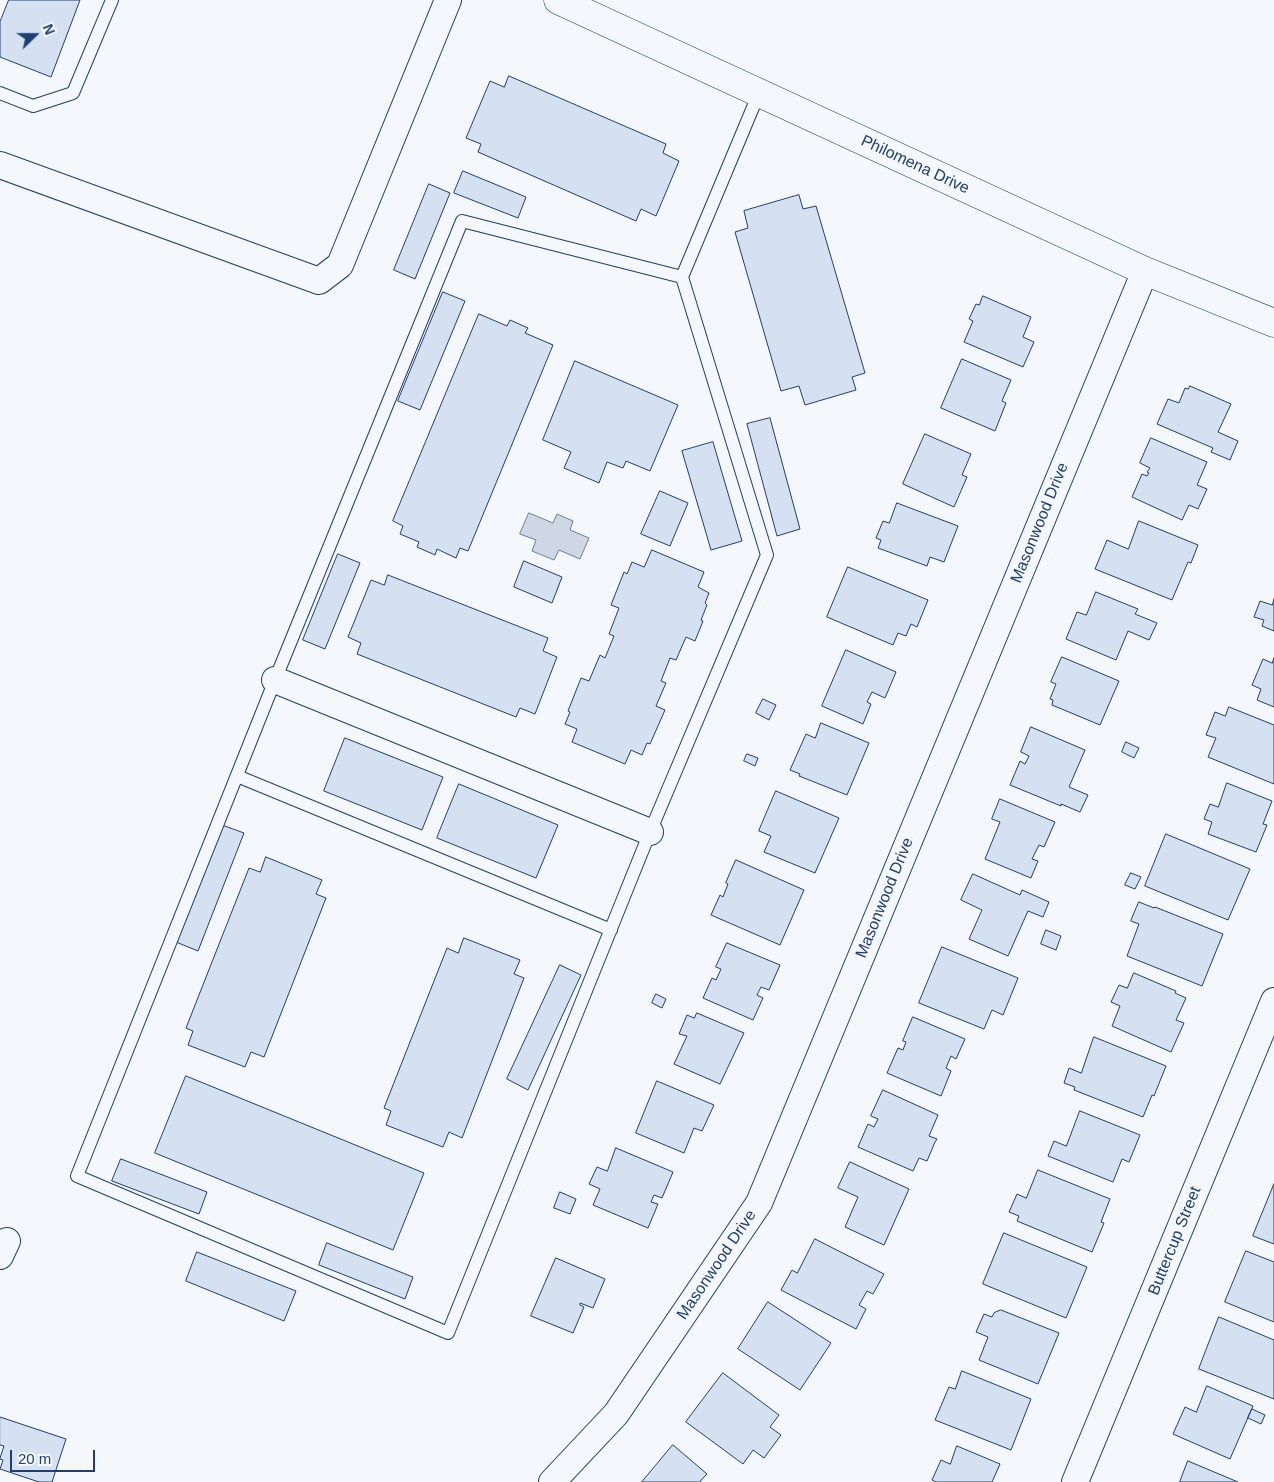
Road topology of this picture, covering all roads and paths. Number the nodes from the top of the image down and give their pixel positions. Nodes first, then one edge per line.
1 (112, 0) edge
2 (448, 0) edge
3 (558, 0) edge
4 (0, 93) edge
5 (759, 93) junction
6 (0, 164) edge
7 (1144, 271) junction
8 (682, 277) junction
9 (1274, 323) edge
10 (275, 680) junction
11 (237, 776) junction
12 (650, 832) junction
13 (611, 930) junction
14 (1274, 1001) edge
15 (552, 1482) edge
16 (1075, 1482) edge

1 - 4 lane
2 - 6 street
3 - 5 street, Philomena Drive
5 - 7 street, Philomena Drive
5 - 8 lane
7 - 9 street, Philomena Drive
7 - 15 street, Masonwood Drive
8 - 10 lane
8 - 12 lane
10 - 11 lane
10 - 12 street
11 - 13 lane
11 - 13 lane
12 - 13 lane
14 - 16 street, Buttercup Street

